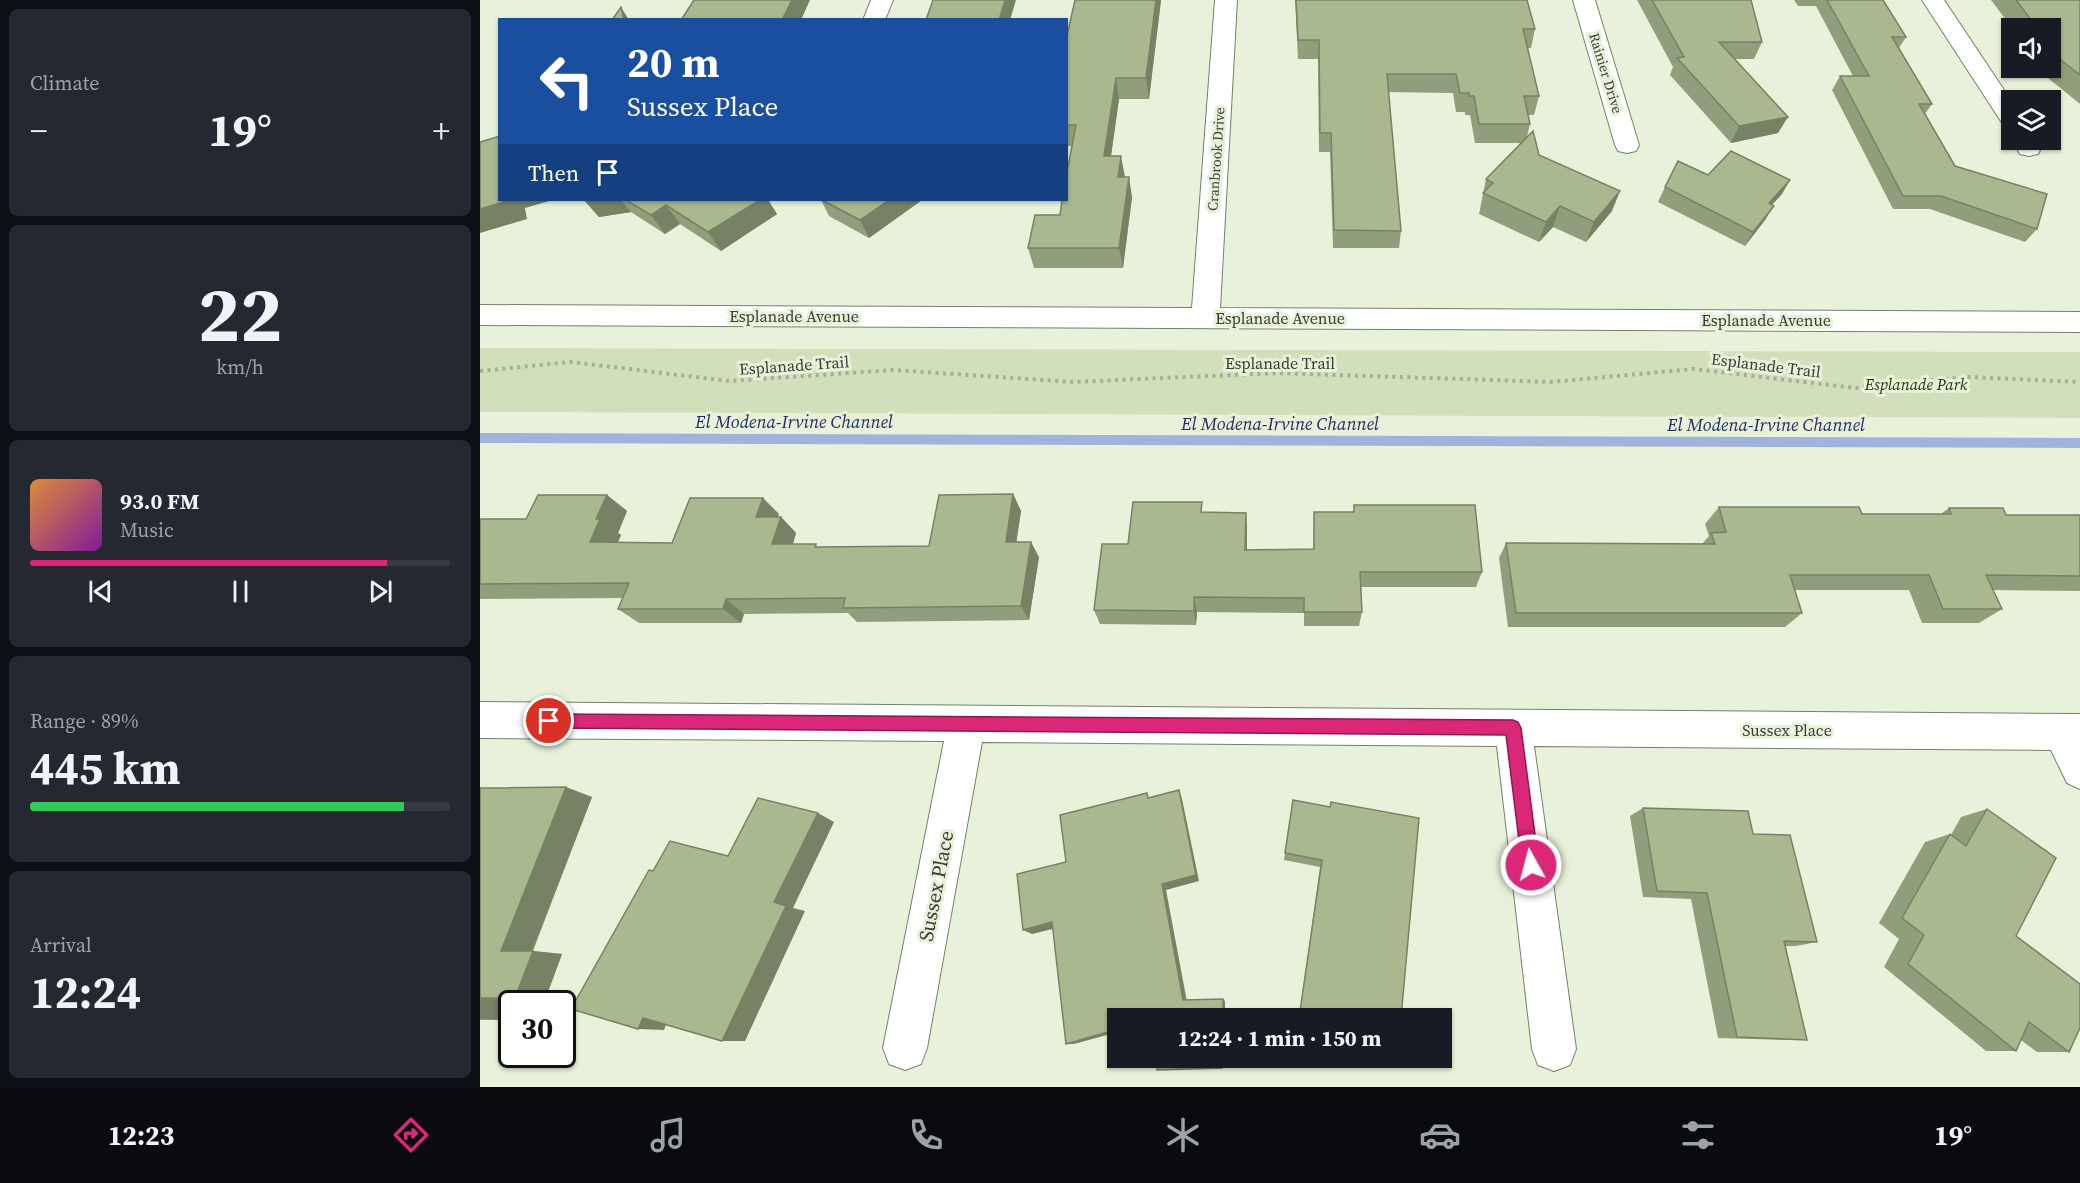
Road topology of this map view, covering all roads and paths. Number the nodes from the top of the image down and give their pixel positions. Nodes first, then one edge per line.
1 (882, 0) edge
2 (1226, 0) edge
3 (1584, 0) edge
4 (1933, 0) edge
5 (875, 18) edge
6 (2001, 104) edge
7 (1627, 145) dead end
8 (480, 315) edge
9 (1205, 318) junction
10 (2080, 322) edge
11 (480, 371) edge
12 (2080, 382) edge
13 (480, 720) edge
14 (966, 725) junction
15 (1513, 728) junction
16 (2071, 732) edge
17 (2080, 770) edge
18 (906, 1048) dead end
19 (1554, 1048) dead end

1 - 5 street
2 - 9 street, Cranbrook Drive
3 - 7 street, Rainier Drive
4 - 6 street
8 - 9 street, Esplanade Avenue
9 - 10 street, Esplanade Avenue
11 - 12 path, Esplanade Trail
13 - 14 street, Sussex Place
14 - 15 street, Sussex Place
14 - 18 street, Sussex Place
15 - 16 street, Sussex Place
15 - 19 street
16 - 17 street, Sussex Place

